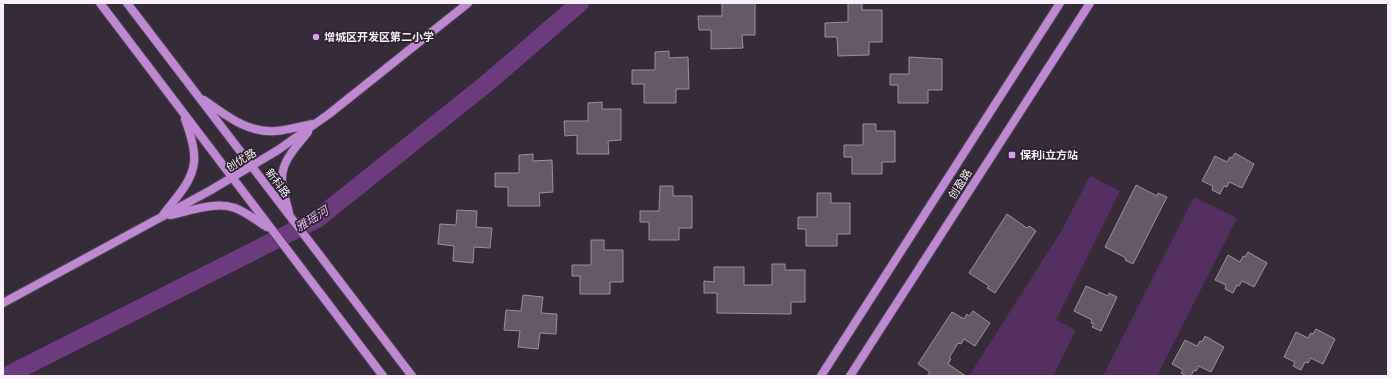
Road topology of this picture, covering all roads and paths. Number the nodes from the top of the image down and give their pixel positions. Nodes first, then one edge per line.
1 (100, 3) edge
2 (127, 3) edge
3 (468, 3) edge
4 (1060, 3) edge
5 (1090, 3) edge
6 (197, 95) junction
7 (183, 113) junction
8 (316, 123) junction
9 (252, 166) junction
10 (233, 178) junction
11 (290, 216) junction
12 (161, 217) junction
13 (272, 230) junction
14 (3, 303) edge
15 (383, 376) edge
16 (412, 376) edge
17 (821, 376) edge
18 (850, 376) edge

1 - 7 street
2 - 6 street, 新科路
3 - 8 street, 创优路
4 - 17 street, 创盈路
5 - 18 street, 创盈路
6 - 8 street
6 - 9 street, 新科路
7 - 10 street
7 - 12 street
8 - 9 street, 创优路
8 - 11 street
9 - 10 street, 创优路
9 - 11 street, 新科路
10 - 12 street, 创优路
10 - 13 street
11 - 16 street, 新科路
12 - 13 street
12 - 14 street, 创优路
13 - 15 street

